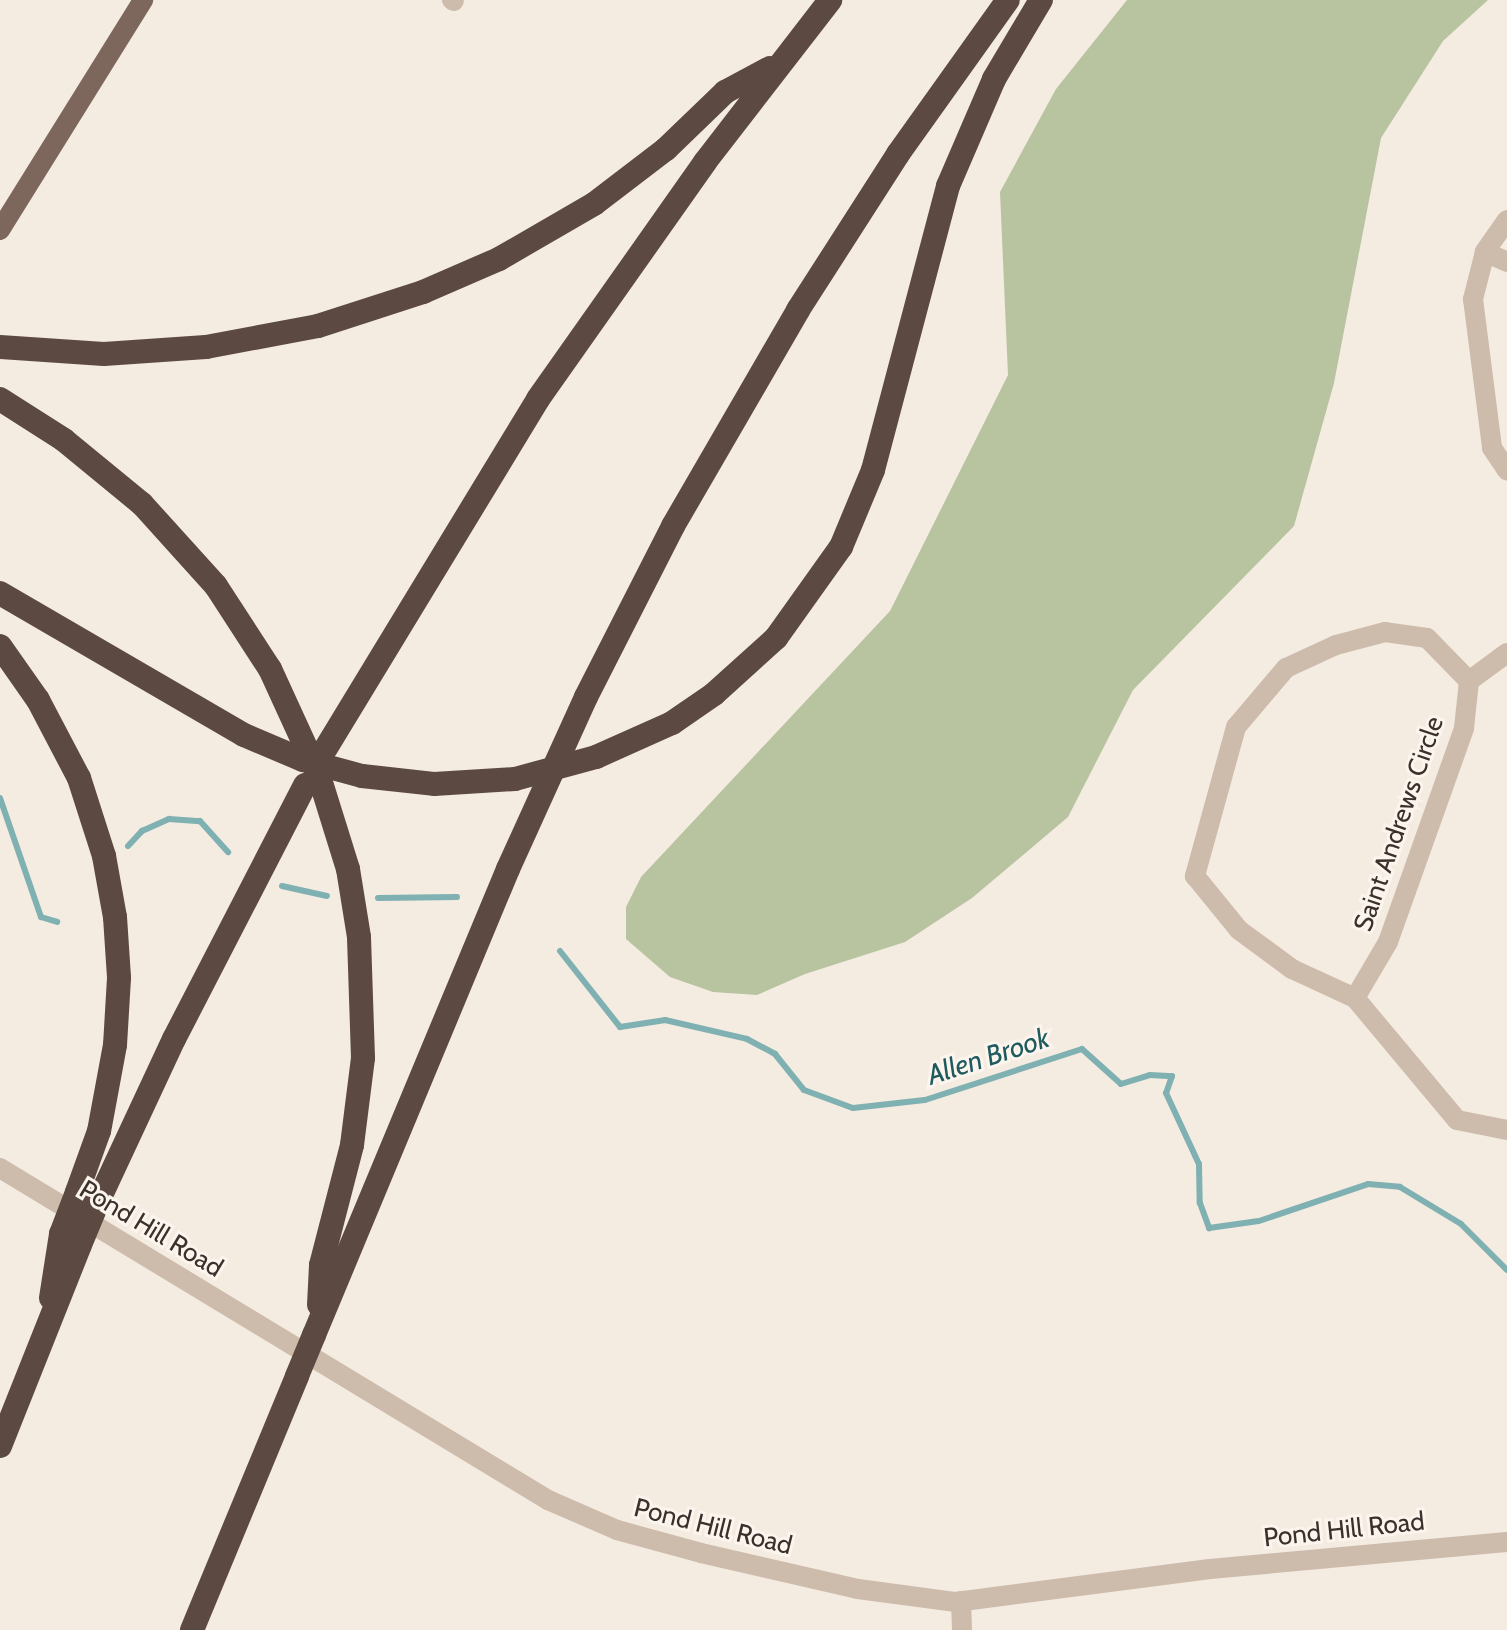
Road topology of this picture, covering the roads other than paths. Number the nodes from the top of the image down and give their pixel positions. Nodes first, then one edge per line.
1 (143, 0) edge
2 (830, 0) edge
3 (1008, 0) edge
4 (1041, 0) edge
5 (776, 65) junction
6 (1507, 220) edge
7 (0, 230) edge
8 (1485, 252) junction
9 (1507, 262) edge
10 (0, 347) edge
11 (0, 399) edge
12 (1507, 470) edge
13 (0, 593) edge
14 (0, 646) edge
15 (1507, 653) edge
16 (1469, 681) junction
17 (1355, 998) junction
18 (1507, 1130) edge
19 (0, 1168) edge
20 (87, 1198) junction
21 (317, 1327) junction
22 (0, 1446) edge
23 (1507, 1542) edge
24 (961, 1601) junction
25 (192, 1630) edge
26 (962, 1630) edge

1 - 7 main road
2 - 5 highway
3 - 21 highway, bridge
4 - 13 highway
5 - 10 highway
5 - 20 highway
6 - 8 street
8 - 9 street
8 - 12 street
11 - 21 highway, bridge
14 - 20 highway
15 - 16 street
16 - 17 street, Saint Andrews Circle
16 - 17 street
17 - 18 street
19 - 24 street, Pond Hill Road
20 - 22 highway, bridge
21 - 25 highway, bridge
23 - 24 street, Pond Hill Road
24 - 26 street

